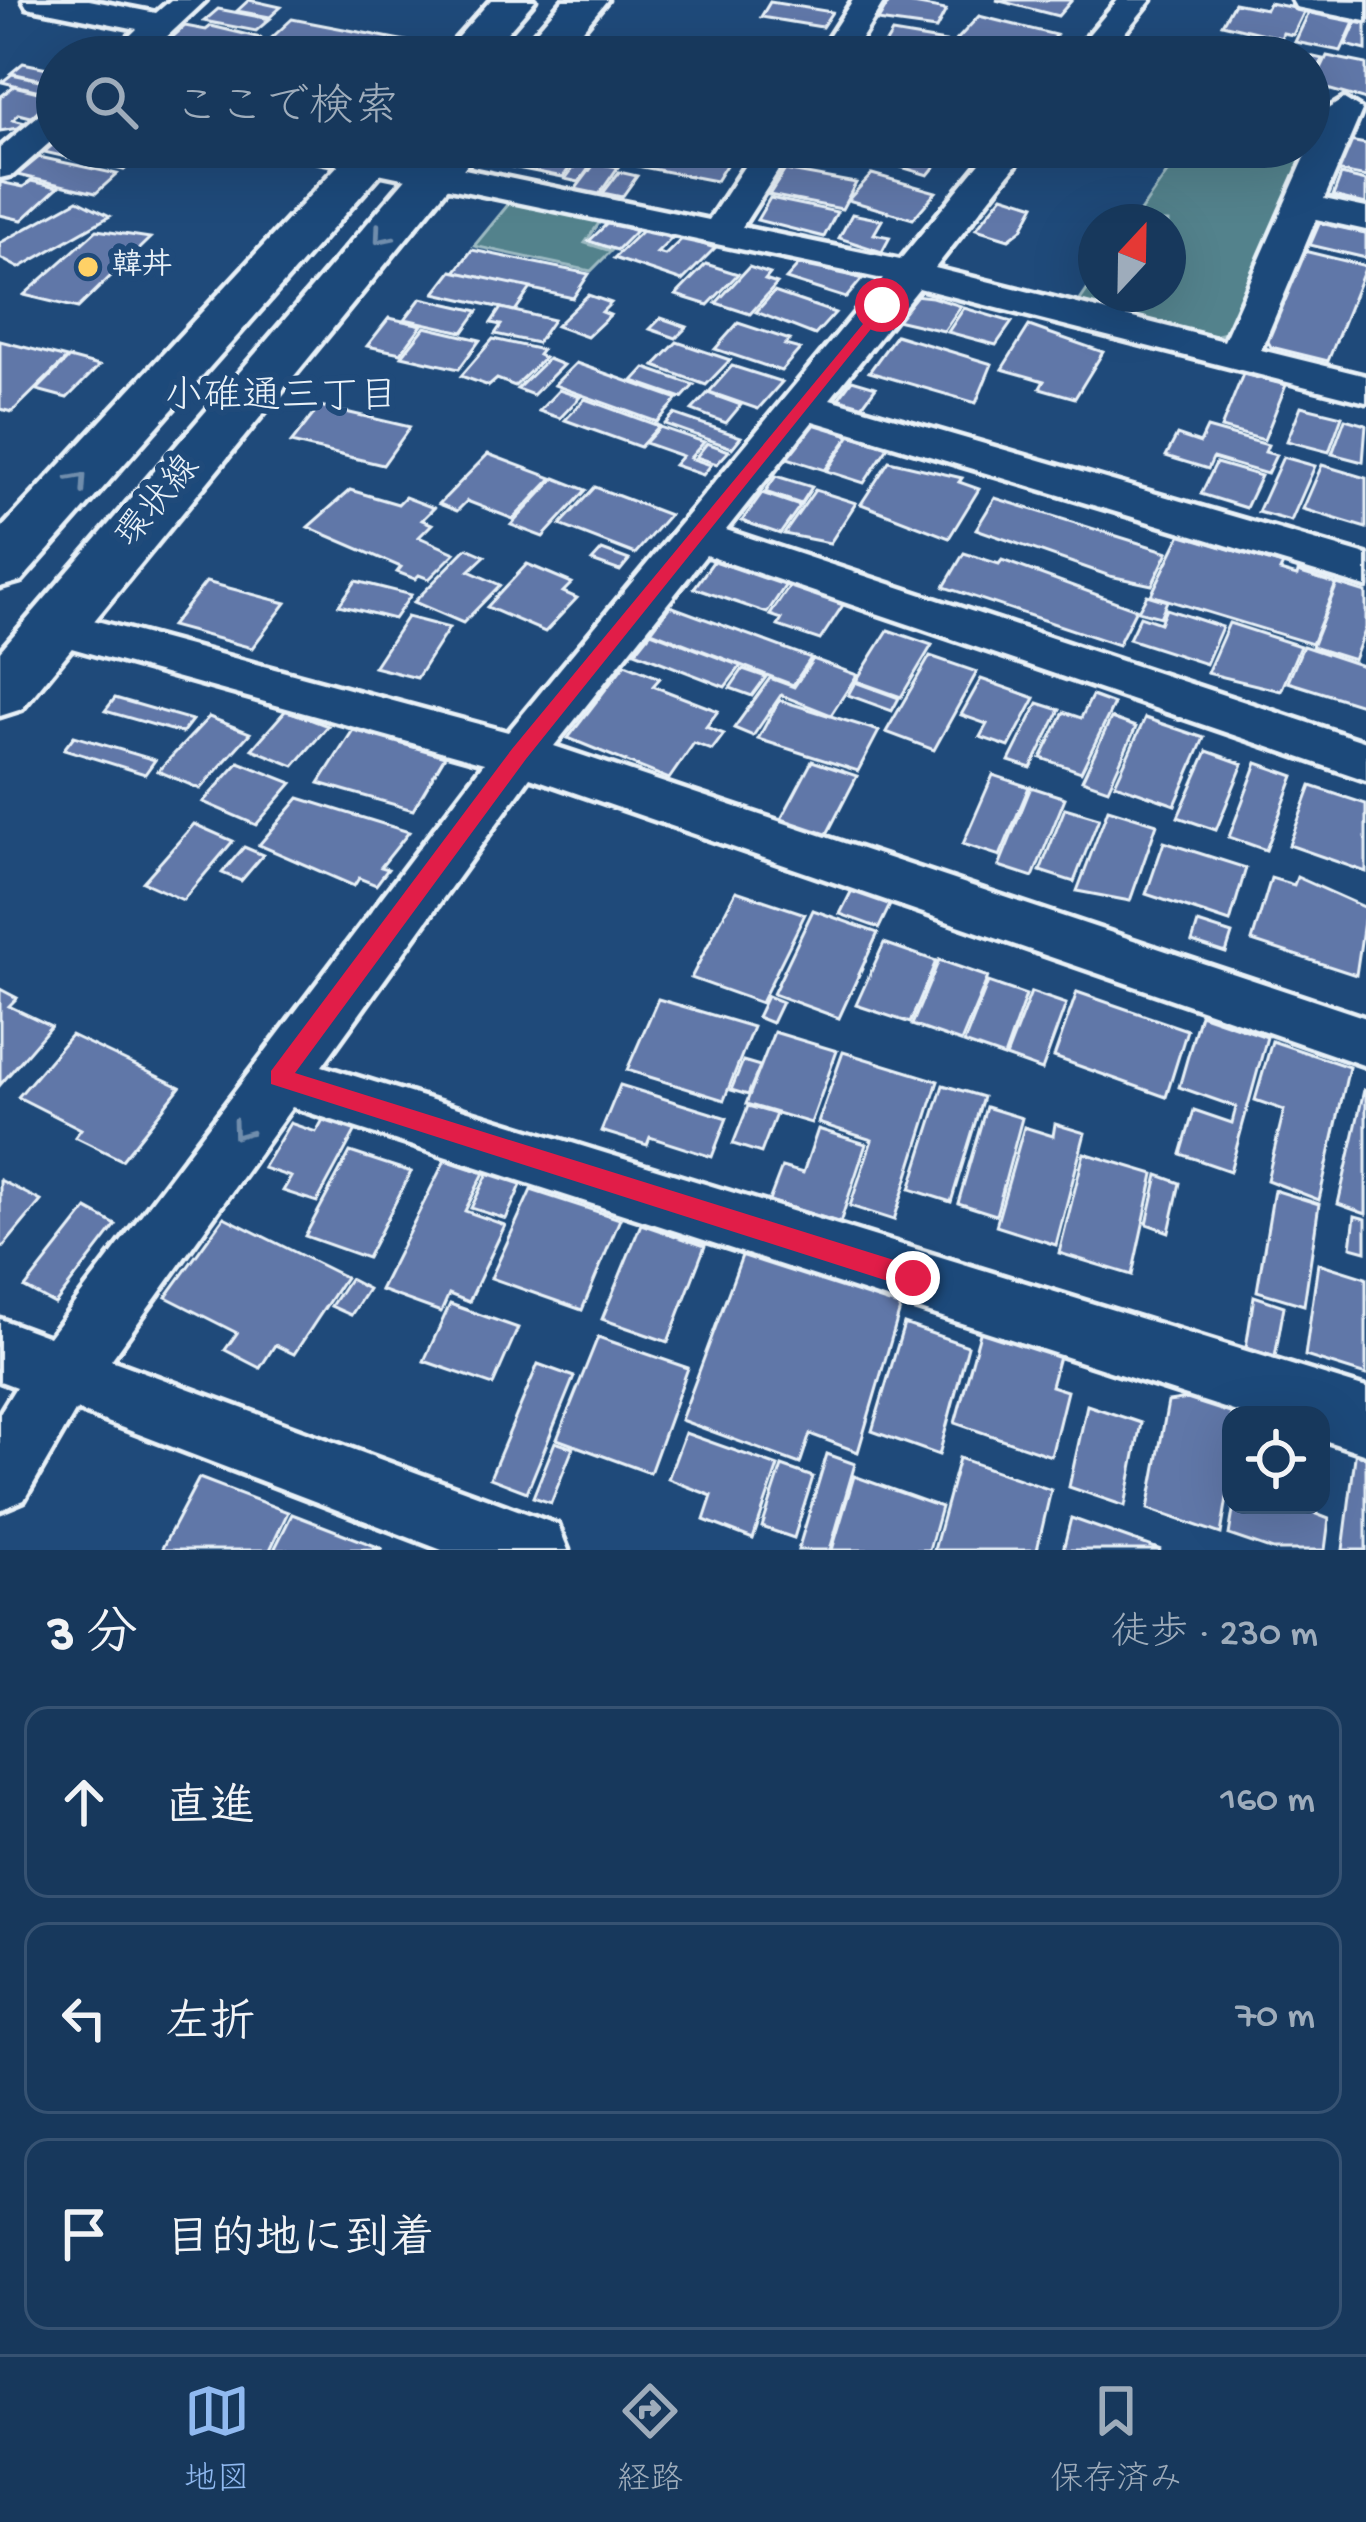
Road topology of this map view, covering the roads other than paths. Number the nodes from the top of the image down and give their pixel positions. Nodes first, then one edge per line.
1 (39, 0) edge
2 (190, 0) edge
3 (514, 0) edge
4 (586, 0) edge
5 (869, 0) edge
6 (1135, 0) edge
7 (1308, 0) edge
8 (1366, 11) edge
9 (162, 24) junction
10 (149, 36) edge
11 (481, 36) edge
12 (554, 36) edge
13 (846, 36) edge
14 (1105, 36) edge
15 (36, 132) edge
16 (7, 152) edge
17 (362, 168) edge
18 (439, 168) edge
19 (476, 168) edge
20 (761, 168) edge
21 (995, 168) edge
22 (1317, 168) edge
23 (1303, 205) junction
24 (1366, 219) edge
25 (719, 233) junction
26 (908, 273) junction
27 (1238, 356) junction
28 (1366, 389) edge
29 (802, 404) junction
30 (696, 536) junction
31 (0, 567) edge
32 (1366, 571) edge
33 (56, 627) junction
34 (0, 693) edge
35 (519, 754) junction
36 (1366, 761) edge
37 (1366, 1042) edge
38 (278, 1078) junction
39 (0, 1350) edge
40 (62, 1373) junction
41 (1366, 1421) edge
42 (0, 1476) edge
43 (533, 1550) edge

1 - 9 street
2 - 9 street
3 - 11 main road
4 - 12 main road
5 - 13 street
6 - 14 street
7 - 8 street
9 - 10 street
15 - 16 street
31 -> 17 main road, 環状線
18 -> 33 main road, 環状線
19 - 25 street
20 - 25 street
21 - 26 street
22 - 23 street
23 - 24 street
23 - 27 street
25 - 26 street
26 - 27 street
26 - 29 street
27 - 28 street
29 - 30 street
29 - 32 street
30 - 35 street
30 - 36 street
33 - 34 main road, 環状線
33 - 35 street
35 - 37 street
35 - 38 street
38 -> 40 street
38 - 41 street
39 - 40 street
40 - 42 street
40 - 43 street

